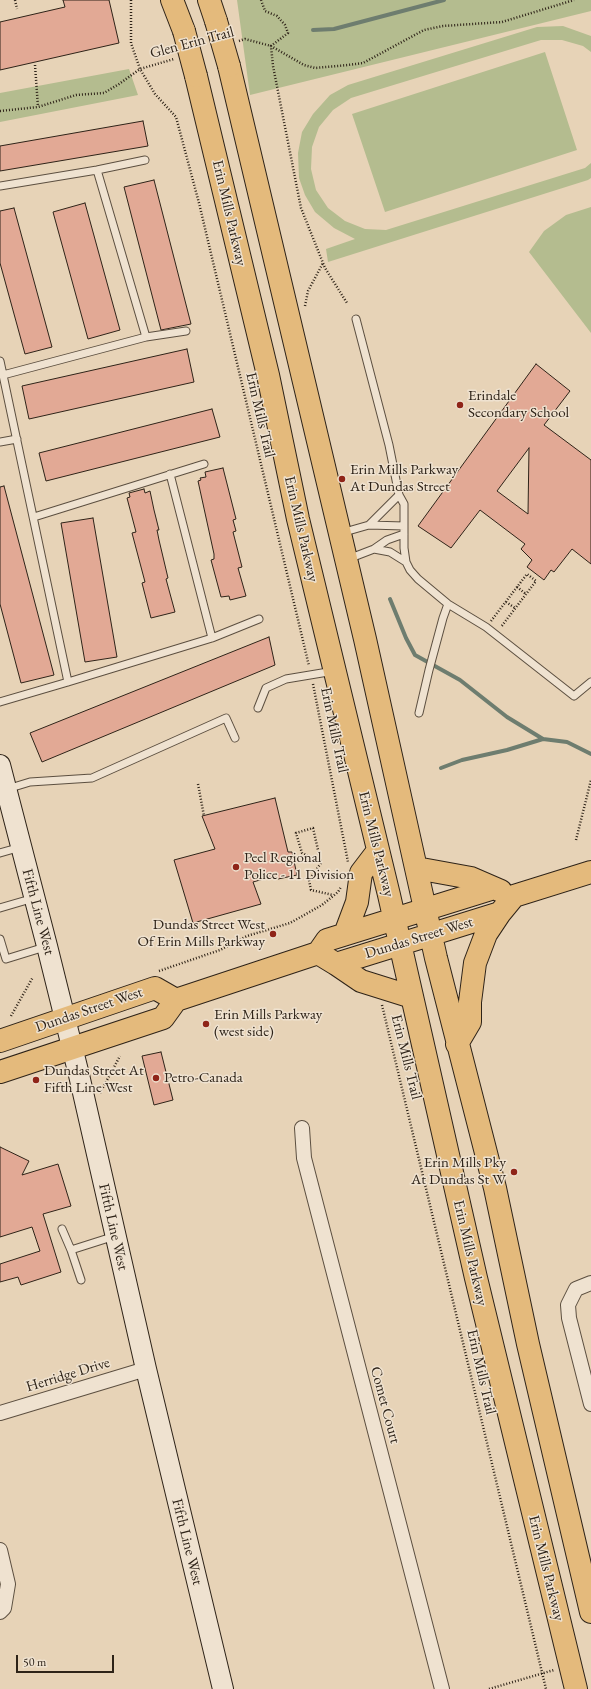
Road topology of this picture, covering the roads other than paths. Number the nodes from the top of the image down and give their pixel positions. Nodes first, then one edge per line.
1 (172, 0) edge
2 (209, 0) edge
3 (145, 160) dead end
4 (97, 170) junction
5 (0, 186) edge
6 (356, 319) dead end
7 (186, 331) dead end
8 (146, 337) junction
9 (0, 361) edge
10 (3, 375) junction
11 (17, 439) junction
12 (0, 442) edge
13 (204, 464) dead end
14 (170, 474) junction
15 (399, 495) junction
16 (34, 517) junction
17 (369, 525) junction
18 (404, 526) junction
19 (339, 533) junction
20 (404, 534) junction
21 (374, 549) junction
22 (346, 559) junction
23 (406, 562) junction
24 (448, 604) junction
25 (259, 619) dead end
26 (212, 638) junction
27 (336, 671) junction
28 (68, 682) junction
29 (591, 682) edge
30 (0, 702) edge
31 (258, 708) dead end
32 (419, 713) dead end
33 (235, 738) dead end
34 (0, 765) edge
35 (6, 789) junction
36 (21, 847) junction
37 (377, 852) junction
38 (0, 853) edge
39 (416, 868) junction
40 (591, 872) edge
41 (494, 888) junction
42 (514, 896) junction
43 (34, 898) junction
44 (0, 908) edge
45 (425, 909) junction
46 (500, 913) junction
47 (394, 919) junction
48 (345, 934) junction
49 (431, 934) junction
50 (0, 939) edge
51 (400, 945) junction
52 (48, 946) junction
53 (327, 959) junction
54 (412, 997) junction
55 (176, 1000) junction
56 (65, 1018) junction
57 (0, 1041) edge
58 (457, 1044) junction
59 (72, 1048) junction
60 (0, 1072) edge
61 (302, 1128) dead end
62 (62, 1229) dead end
63 (115, 1236) junction
64 (71, 1250) junction
65 (81, 1280) dead end
66 (591, 1283) edge
67 (146, 1369) junction
68 (591, 1404) edge
69 (0, 1413) edge
70 (0, 1550) edge
71 (0, 1612) edge
72 (591, 1612) edge
73 (223, 1689) edge
74 (442, 1689) edge
75 (576, 1689) edge

1 - 27 main road, Erin Mills Parkway, bridge
2 - 19 main road, bridge
3 - 4 lane
4 - 5 lane
4 - 8 lane
6 - 15 lane
7 - 8 lane
8 - 10 lane
9 - 10 lane
10 - 11 lane
11 - 12 lane
11 - 16 lane
13 - 14 lane
14 - 16 lane
14 - 26 lane
15 - 17 lane
15 - 18 lane
16 - 28 lane
17 - 18 lane
17 - 19 lane
18 - 20 lane
19 - 22 main road
20 - 21 lane
20 - 23 lane
21 - 22 lane
21 - 23 lane
22 - 39 main road
23 - 24 lane
24 - 29 lane
24 - 32 lane
25 - 26 lane
26 - 28 lane
27 - 31 lane
27 - 37 main road, Erin Mills Parkway
28 - 30 lane
33 - 35 lane
34 - 35 street, Fifth Line West
35 - 36 street, Fifth Line West
36 - 38 lane
36 - 43 street, Fifth Line West
37 - 47 main road, Erin Mills Parkway
37 - 48 main road
39 - 41 main road
39 - 45 main road
40 - 42 main road
41 - 42 main road
41 - 45 main road, Dundas Street West
42 - 46 main road
43 - 44 lane
43 - 52 street, Fifth Line West
45 - 47 main road, Dundas Street West
45 - 49 main road
46 - 49 main road, Dundas Street West
46 - 58 main road
47 - 48 main road, Dundas Street West
47 - 51 main road, Erin Mills Parkway
48 - 53 main road, Dundas Street West
49 - 51 main road, Dundas Street West
49 - 58 main road
50 - 52 lane
51 - 53 main road, Dundas Street West
51 - 54 main road, Erin Mills Parkway
52 - 56 street, Fifth Line West
53 - 54 main road
53 - 55 main road, Dundas Street West
54 - 75 main road, Erin Mills Parkway
55 - 56 main road, Dundas Street West
55 - 59 main road, Dundas Street West
56 - 57 main road, Dundas Street West
56 - 59 street, Fifth Line West
58 - 72 main road
59 - 60 main road, Dundas Street West
59 - 63 street, Fifth Line West
61 - 74 street, Comet Court
62 - 64 lane
63 - 64 lane
63 - 67 street, Fifth Line West
64 - 65 lane
66 - 68 street
67 - 69 street, Herridge Drive
67 - 73 street, Fifth Line West
70 - 71 street

